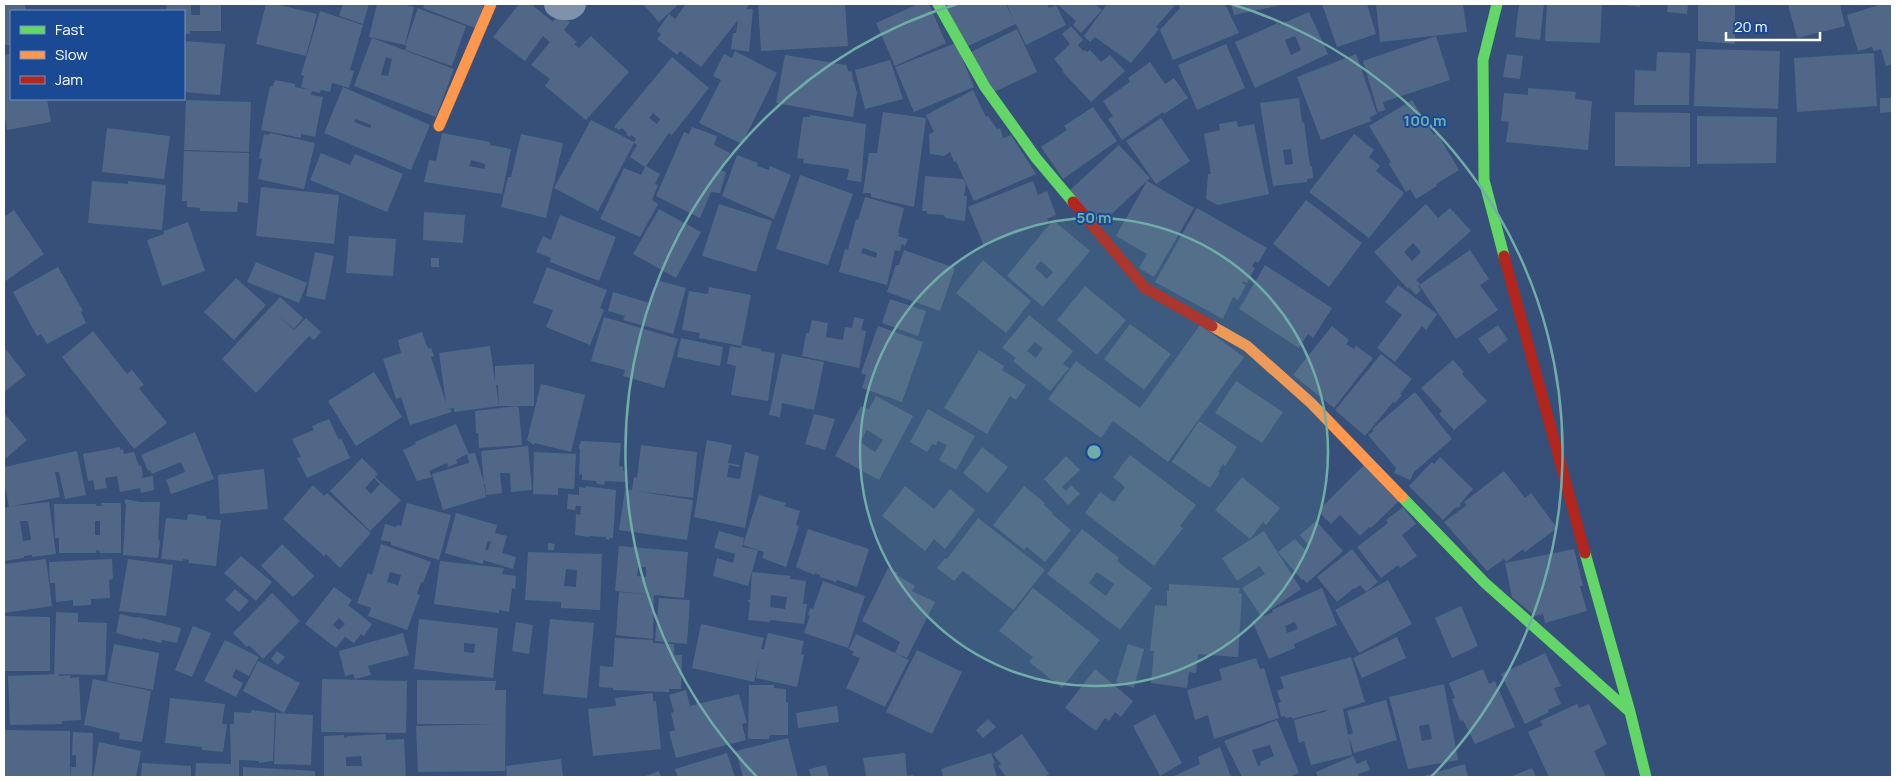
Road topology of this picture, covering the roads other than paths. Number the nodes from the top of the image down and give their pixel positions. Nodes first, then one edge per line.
1 (491, 4) edge
2 (558, 4) edge
3 (572, 4) edge
4 (938, 4) edge
5 (1497, 4) edge
6 (439, 126) dead end
7 (1630, 712) junction
8 (1646, 777) edge

1 - 6 street
2 - 3 street
4 - 7 street
5 - 7 street
7 - 8 street

